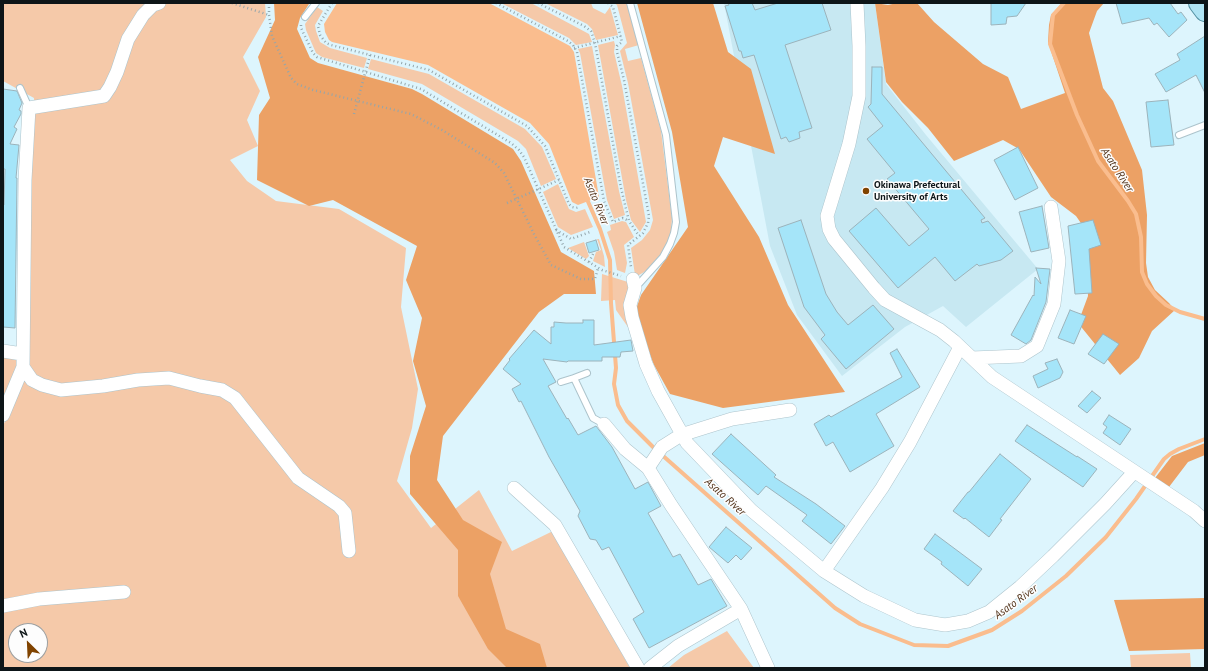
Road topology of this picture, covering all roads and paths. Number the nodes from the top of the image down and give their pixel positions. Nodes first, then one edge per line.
1 (159, 3) edge
2 (232, 3) edge
3 (269, 3) edge
4 (316, 3) edge
5 (332, 3) edge
6 (496, 3) edge
7 (538, 3) edge
8 (608, 3) edge
9 (630, 3) edge
10 (857, 3) edge
11 (1199, 3) edge
12 (1205, 11) edge
13 (269, 16) junction
14 (305, 17) joint
15 (621, 36) junction
16 (595, 43) junction
17 (574, 48) junction
18 (370, 55) junction
19 (365, 72) junction
20 (20, 88) dead end
21 (357, 101) junction
22 (29, 108) junction
23 (354, 114) dead end
24 (1205, 125) edge
25 (1179, 134) dead end
26 (560, 180) junction
27 (538, 190) junction
28 (517, 199) junction
29 (507, 203) dead end
30 (580, 207) dead end
31 (1051, 207) dead end
32 (628, 220) junction
33 (556, 229) junction
34 (590, 232) dead end
35 (639, 236) junction
36 (594, 252) dead end
37 (589, 262) junction
38 (598, 268) junction
39 (631, 281) junction
40 (960, 347) junction
41 (3, 351) edge
42 (972, 358) junction
43 (22, 361) junction
44 (587, 373) dead end
45 (574, 378) junction
46 (561, 382) dead end
47 (790, 410) dead end
48 (3, 415) edge
49 (604, 424) joint
50 (681, 435) junction
51 (650, 464) junction
52 (1137, 474) junction
53 (514, 488) dead end
54 (1205, 521) edge
55 (349, 552) dead end
56 (824, 571) junction
57 (124, 592) dead end
58 (3, 606) edge
59 (740, 609) junction
60 (638, 668) edge
61 (650, 668) edge
62 (768, 668) edge

1 - 22 street
2 - 13 path
3 - 13 path
4 - 14 lane
5 - 18 path
6 - 17 path
7 - 16 path
8 - 15 path
9 - 39 lane
10 - 40 street
11 - 12 main road
13 - 21 path
14 - 19 path
15 - 16 path
15 - 35 path
16 - 17 path
16 - 32 path
17 - 32 path
18 - 19 path
18 - 26 path
19 - 21 path
19 - 27 path
20 - 22 lane
21 - 23 path
21 - 28 path
22 - 43 street
24 - 25 lane
26 - 27 path
26 - 30 path
27 - 28 path
27 - 33 path
28 - 29 path
28 - 38 path
31 - 42 street
32 - 35 path
33 - 34 path
33 - 37 path
35 - 39 path
36 - 37 path
37 - 38 path
38 - 39 path
39 - 50 street
40 - 42 street
40 - 56 street
41 - 43 street
42 - 52 street
43 - 48 street
43 - 55 street
44 - 45 lane
45 - 46 lane
45 - 49 lane
47 - 50 street
49 - 51 street
50 - 51 street
50 - 56 street
51 - 59 street
52 - 54 street
52 - 56 street
53 - 60 street
57 - 58 street
59 - 61 street
59 - 62 street

